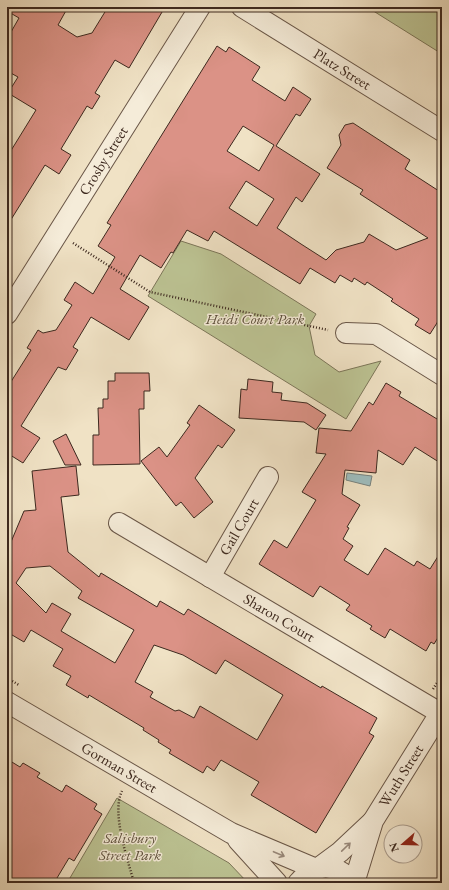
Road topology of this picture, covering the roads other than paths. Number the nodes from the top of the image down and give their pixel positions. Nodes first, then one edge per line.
1 (200, 7) edge
2 (242, 7) edge
3 (442, 131) edge
4 (7, 314) edge
5 (346, 333) road end
6 (442, 375) edge
7 (268, 477) dead end
8 (119, 523) dead end
9 (210, 577) junction
10 (7, 702) edge
11 (435, 709) edge
12 (373, 821) junction
13 (231, 834) junction
14 (316, 869) junction
15 (277, 883) edge
16 (298, 883) edge
17 (354, 883) edge

1 - 4 street, Crosby Street
2 - 3 street, Platz Street
5 - 6 street
7 - 9 street, Gail Court
8 - 9 street, Sharon Court
9 - 11 street, Sharon Court
10 - 13 street, Gorman Street
11 - 12 street, Wuth Street
14 -> 12 street, Wuth Street
12 - 17 street, Wuth Street
13 -> 14 street, Gorman Street
13 - 15 street, Gorman Street
14 - 16 street, Wuth Street
14 - 17 street

